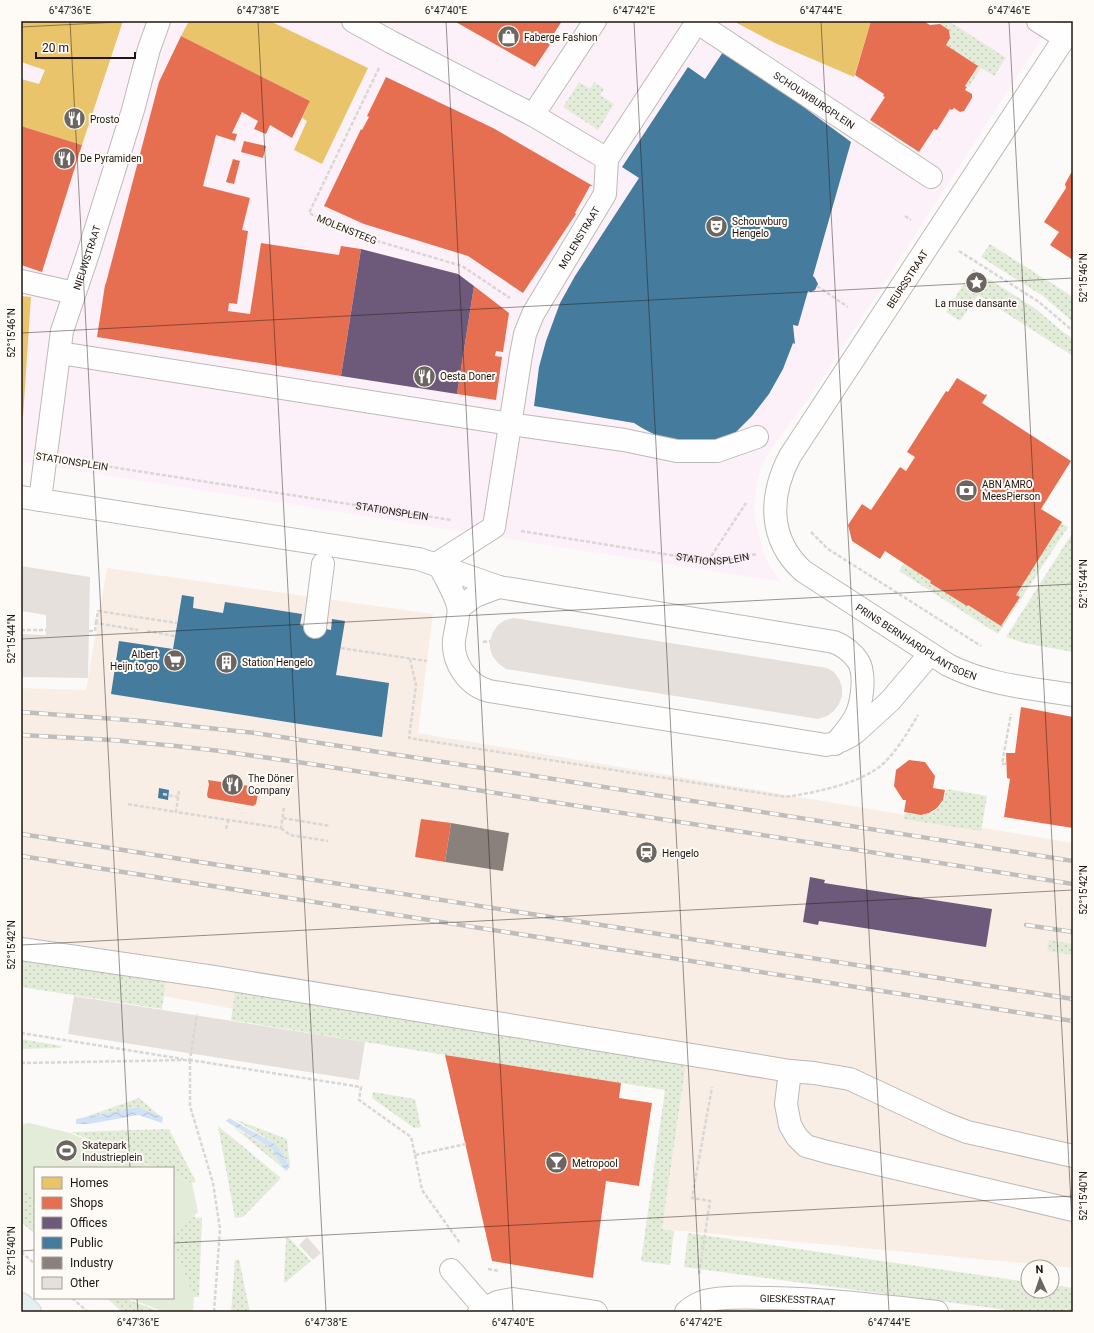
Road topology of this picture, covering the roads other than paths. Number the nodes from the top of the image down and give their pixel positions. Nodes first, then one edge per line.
1 (159, 21) edge
2 (353, 21) edge
3 (595, 21) edge
4 (1038, 21) edge
5 (696, 22) edge
6 (1069, 32) edge
7 (533, 115) junction
8 (607, 159) junction
9 (931, 177) dead end
10 (21, 281) edge
11 (74, 293) junction
12 (60, 353) junction
13 (510, 424) junction
14 (757, 437) dead end
15 (30, 498) edge
16 (772, 548) joint
17 (323, 564) dead end
18 (438, 566) junction
19 (499, 587) junction
20 (459, 608) junction
21 (314, 627) dead end
22 (930, 654) junction
23 (906, 682) junction
24 (862, 688) junction
25 (1073, 695) edge
26 (835, 744) junction
27 (21, 949) edge
28 (790, 1071) junction
29 (1073, 1156) edge
30 (1073, 1210) edge
31 (451, 1270) dead end
32 (21, 1304) edge
33 (481, 1310) edge
34 (30, 1312) edge
35 (596, 1312) edge
36 (686, 1312) edge
37 (937, 1312) edge

1 - 11 street, NIEUWSTRAAT
2 - 7 street
3 - 7 street
4 - 6 street
5 - 8 street, SCHOUWBURGPLEIN
5 - 9 street, SCHOUWBURGPLEIN
6 - 16 street, BEURSSTRAAT
7 - 8 street
8 - 13 street, MOLENSTRAAT
10 - 11 street
11 - 12 street, NIEUWSTRAAT
12 - 13 street
12 - 15 street, NIEUWSTRAAT
13 - 14 street
13 - 18 street, MOLENSTRAAT
15 - 18 street
16 - 22 street, PRINS BERNHARDPLANTSOEN
17 - 21 street
18 - 19 street
18 - 20 street
19 - 20 street
19 - 24 street
20 - 26 street
22 - 23 street
22 - 25 street, PRINS BERNHARDPLANTSOEN
23 - 24 street
23 - 26 street
24 - 26 street
27 - 28 street
28 - 29 street
28 - 30 street
31 - 33 street
32 - 34 main road
33 - 35 street
36 - 37 street, GIESKESSTRAAT

